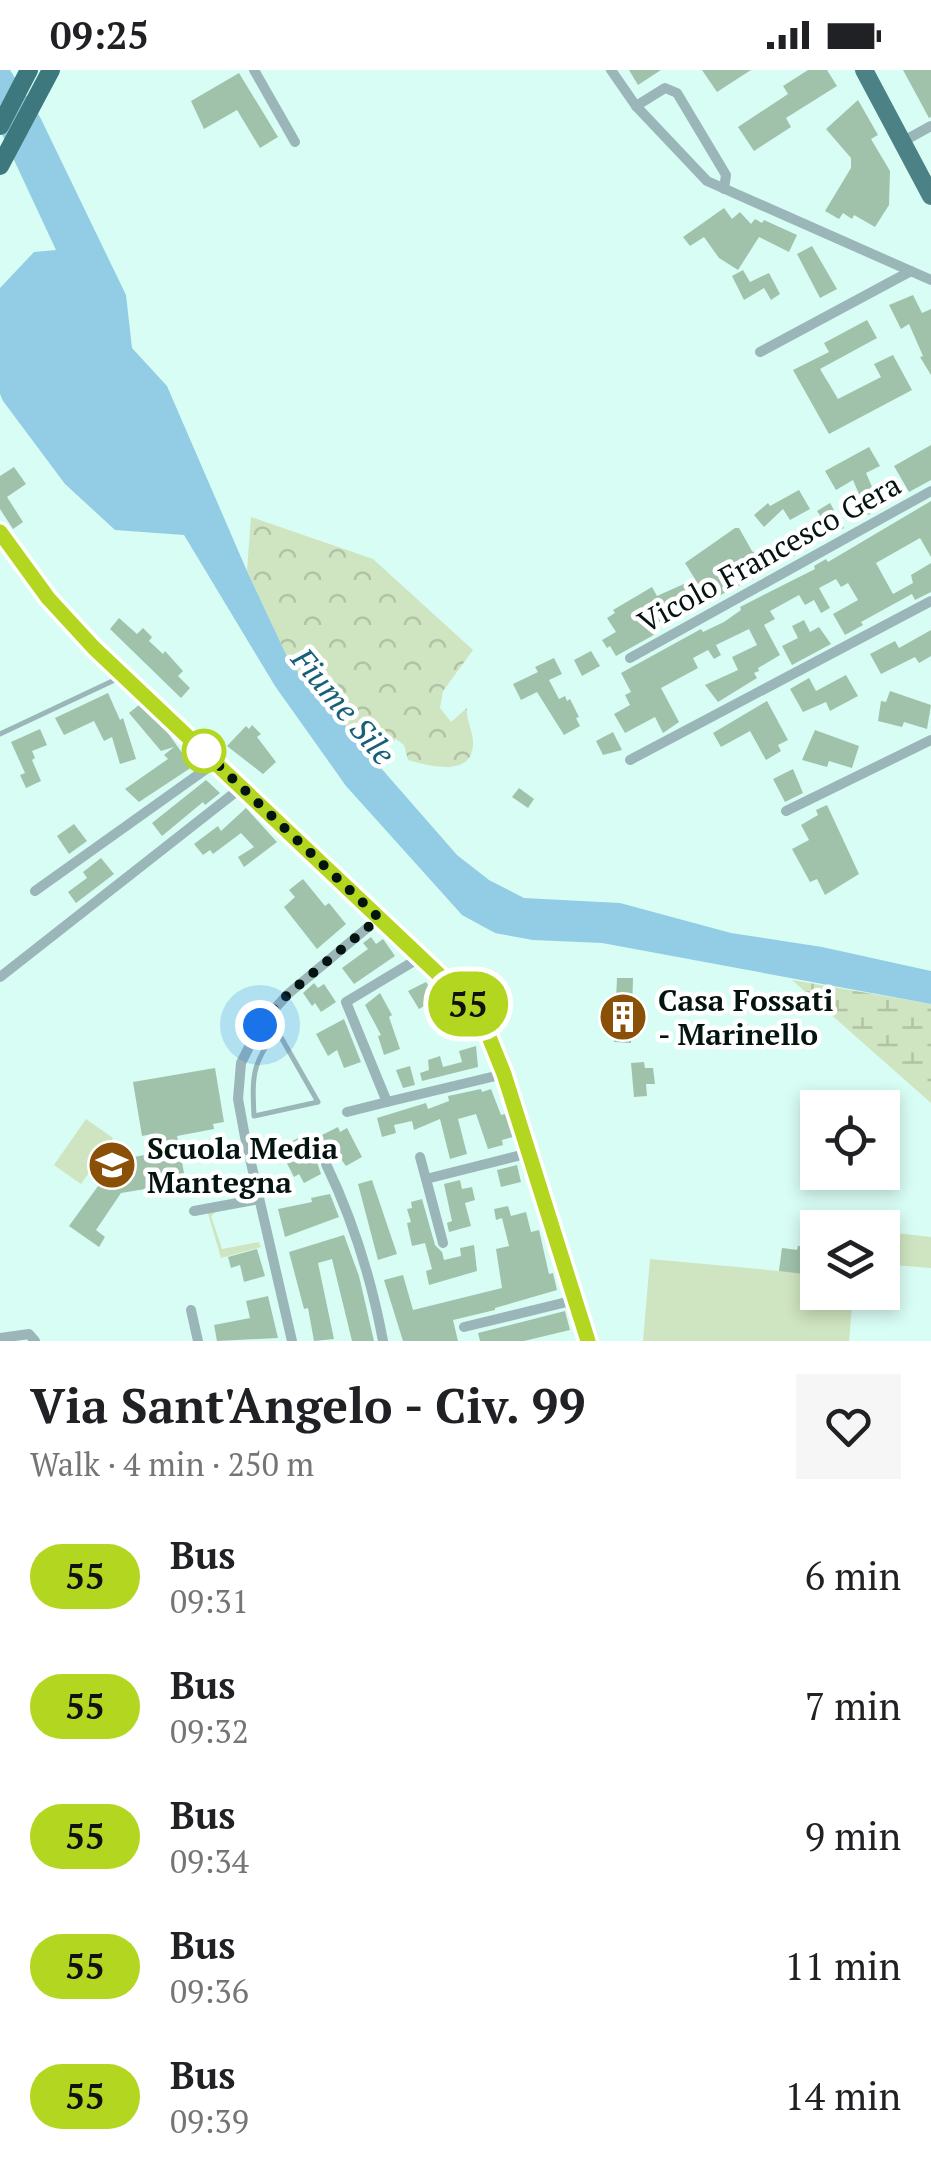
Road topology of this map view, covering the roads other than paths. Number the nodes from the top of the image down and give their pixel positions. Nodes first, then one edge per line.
1 (29, 70) edge
2 (51, 70) edge
3 (250, 70) edge
4 (610, 70) edge
5 (864, 70) edge
6 (636, 106) junction
7 (0, 126) edge
8 (931, 126) edge
9 (294, 142) dead end
10 (902, 142) junction
11 (0, 166) edge
12 (724, 189) junction
13 (931, 196) edge
14 (911, 272) junction
15 (931, 280) edge
16 (760, 352) dead end
17 (931, 491) edge
18 (0, 532) edge
19 (931, 601) edge
20 (630, 658) dead end
21 (124, 675) junction
22 (0, 734) edge
23 (931, 740) edge
24 (630, 760) dead end
25 (216, 762) junction
26 (242, 787) junction
27 (786, 811) dead end
28 (35, 891) dead end
29 (379, 918) junction
30 (421, 957) junction
31 (0, 977) edge
32 (268, 1016) junction
33 (276, 1030) junction
34 (504, 1074) junction
35 (387, 1102) junction
36 (347, 1112) dead end
37 (529, 1153) junction
38 (420, 1158) dead end
39 (326, 1164) dead end
40 (426, 1180) junction
41 (259, 1200) junction
42 (194, 1211) dead end
43 (443, 1243) dead end
44 (576, 1300) junction
45 (191, 1310) dead end
46 (464, 1326) dead end
47 (0, 1338) edge
48 (35, 1341) edge
49 (198, 1341) edge
50 (292, 1341) edge
51 (383, 1341) edge
52 (588, 1341) edge

1 - 7 highway
2 - 11 highway
3 - 9 street
4 - 6 street
5 - 10 main road
6 - 12 street
6 - 12 street
8 - 10 street
10 - 13 main road
12 - 14 street
14 - 15 street
14 - 16 street
17 - 20 street, Vicolo Francesco Gera
18 - 21 street
19 - 24 street
21 - 22 lane
21 - 25 street
23 - 27 street
25 - 26 street
25 - 28 street
26 - 29 street
26 - 31 street
29 - 30 street
29 - 32 street
30 - 34 street
30 - 35 street
32 - 33 lane
32 - 41 street
33 - 33 lane
34 - 35 street
34 - 37 street
35 - 36 street
37 - 40 street
37 - 44 street
38 - 40 street
39 - 51 street
40 - 43 street
41 - 42 street
41 - 50 street
44 - 46 street
44 - 52 street
45 - 49 street
47 - 48 street

